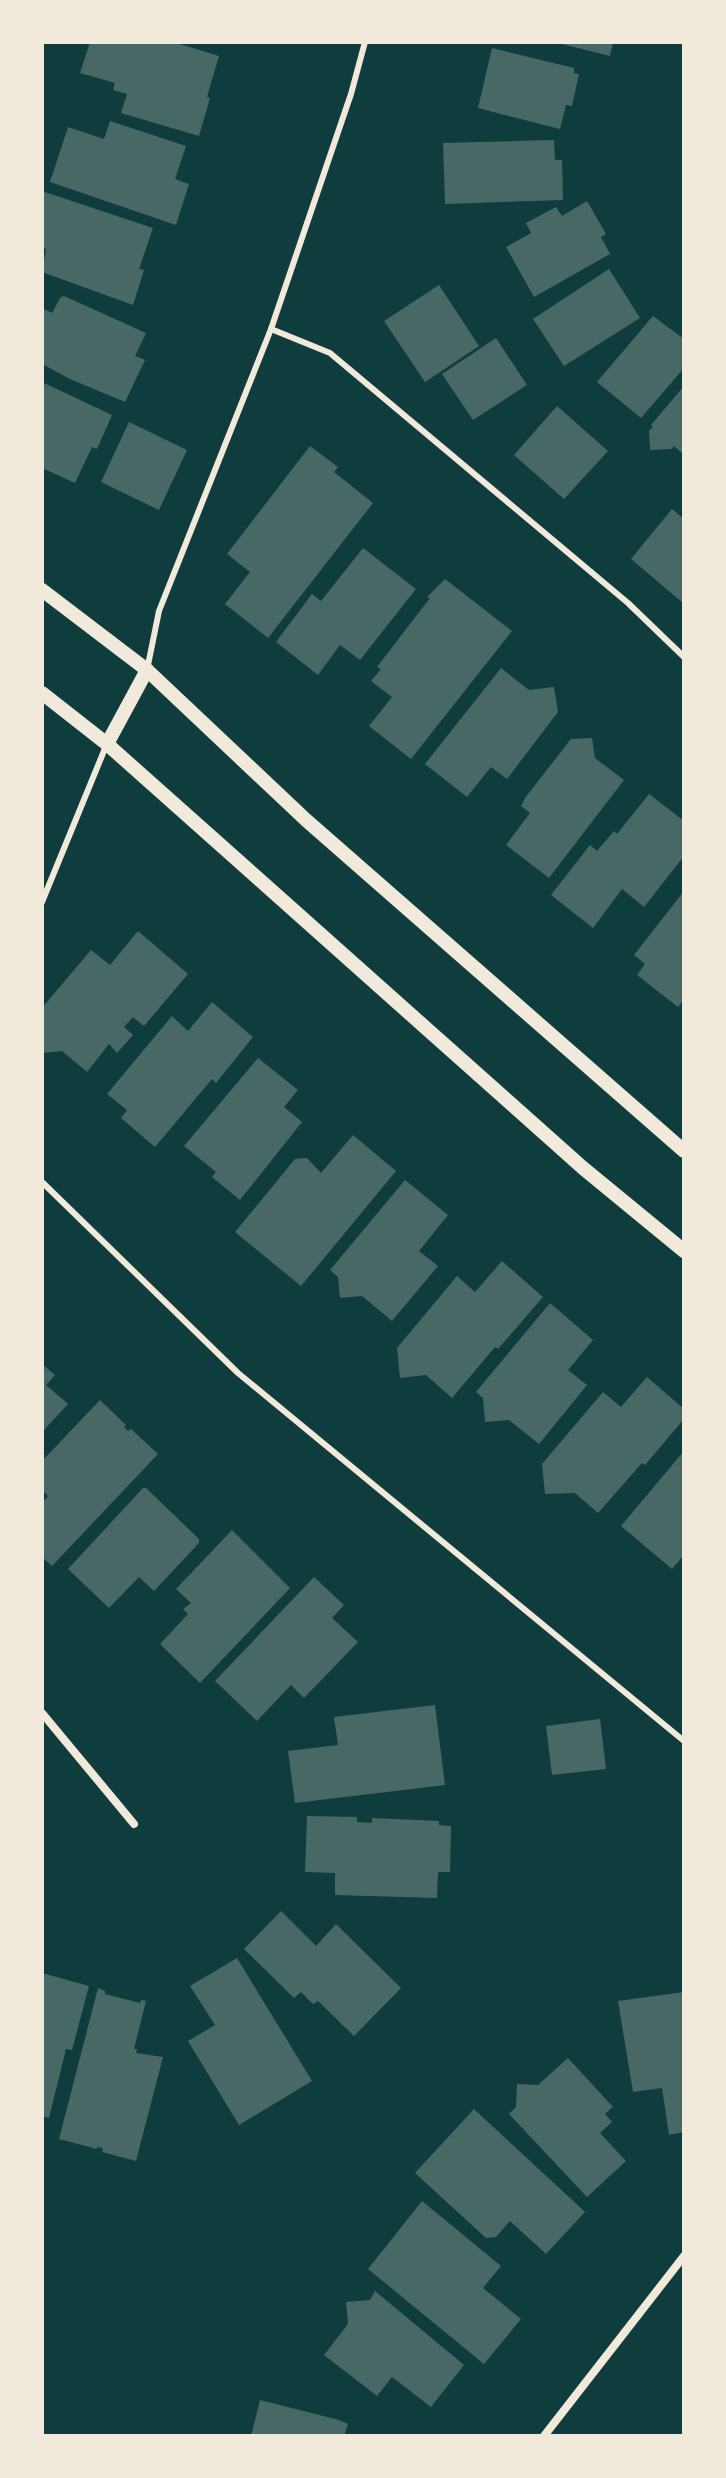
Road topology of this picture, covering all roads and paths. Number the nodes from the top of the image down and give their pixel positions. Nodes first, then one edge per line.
1 (365, 42) edge
2 (271, 329) junction
3 (42, 590) edge
4 (684, 657) edge
5 (147, 670) junction
6 (42, 693) edge
7 (107, 744) junction
8 (42, 902) edge
9 (684, 1151) edge
10 (42, 1182) edge
11 (684, 1251) edge
12 (42, 1713) edge
13 (684, 1741) edge
14 (134, 1824) dead end
15 (684, 2256) edge
16 (544, 2436) edge

1 - 2 lane
2 - 4 lane
2 - 5 lane
3 - 5 street
5 - 7 street
5 - 9 street
6 - 7 street
7 - 8 lane
7 - 11 street
10 - 13 lane
12 - 14 street
15 - 16 street

